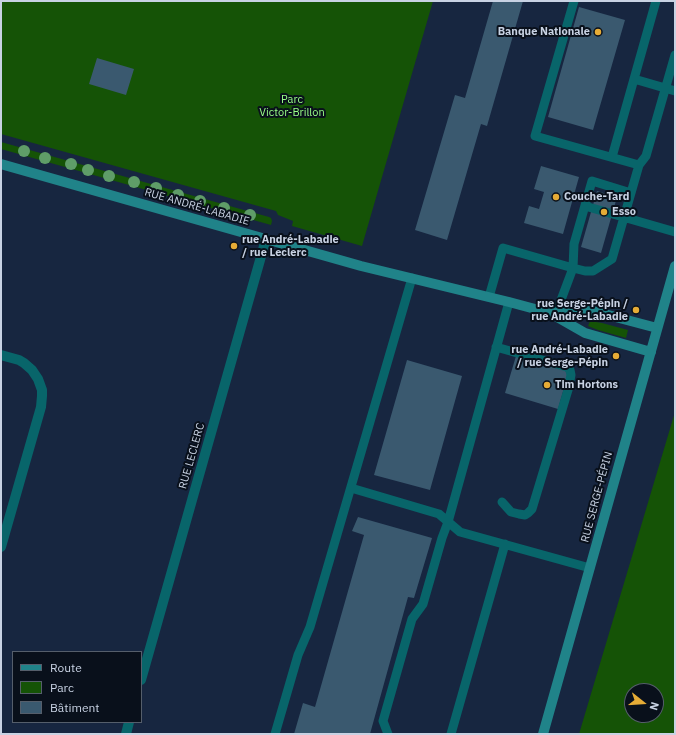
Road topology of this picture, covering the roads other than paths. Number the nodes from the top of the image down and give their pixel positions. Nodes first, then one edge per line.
1 (574, 1) edge
2 (656, 1) edge
3 (675, 55) edge
4 (634, 79) junction
5 (666, 88) junction
6 (675, 91) edge
7 (612, 157) junction
8 (1, 164) edge
9 (639, 165) junction
10 (631, 193) junction
11 (585, 206) junction
12 (624, 217) junction
13 (675, 232) edge
14 (266, 239) junction
15 (675, 266) edge
16 (573, 268) junction
17 (412, 278) junction
18 (489, 297) junction
19 (509, 302) junction
20 (554, 314) junction
21 (657, 328) junction
22 (496, 347) junction
23 (650, 352) junction
24 (1, 355) edge
25 (351, 488) junction
26 (502, 502) dead end
27 (448, 522) junction
28 (505, 544) junction
29 (1, 547) edge
30 (590, 568) junction
31 (142, 676) edge
32 (129, 723) edge
33 (126, 734) edge
34 (275, 734) edge
35 (388, 734) edge
36 (451, 734) edge
37 (543, 734) edge

1 - 7 lane
2 - 4 lane
3 - 5 lane
4 - 5 lane
4 - 7 lane
5 - 6 lane
5 - 9 lane
7 - 9 lane
8 - 14 street, RUE ANDRÉ-LABADIE
9 - 10 lane
10 - 11 lane
10 - 12 lane
11 - 12 lane
11 - 16 lane
12 - 13 lane
12 - 16 lane
14 - 17 street, RUE ANDRÉ-LABADIE
14 - 31 street, RUE LECLERC
15 - 21 street, RUE SERGE-PÉPIN
16 - 18 lane
16 - 20 lane
17 - 18 street, RUE ANDRÉ-LABADIE
17 - 25 lane
18 - 19 street, RUE ANDRÉ-LABADIE
19 - 20 street, RUE ANDRÉ-LABADIE
19 - 22 lane
20 - 21 street, RUE ANDRÉ-LABADIE
20 - 23 street, RUE ANDRÉ-LABADIE
21 - 23 street, RUE SERGE-PÉPIN
22 - 26 lane
22 - 27 lane
23 - 30 street, RUE SERGE-PÉPIN
24 - 29 street
25 - 27 lane
25 - 34 lane
27 - 28 lane
27 - 35 lane
28 - 30 lane
28 - 36 lane
30 - 37 street, RUE SERGE-PÉPIN
32 - 33 street

